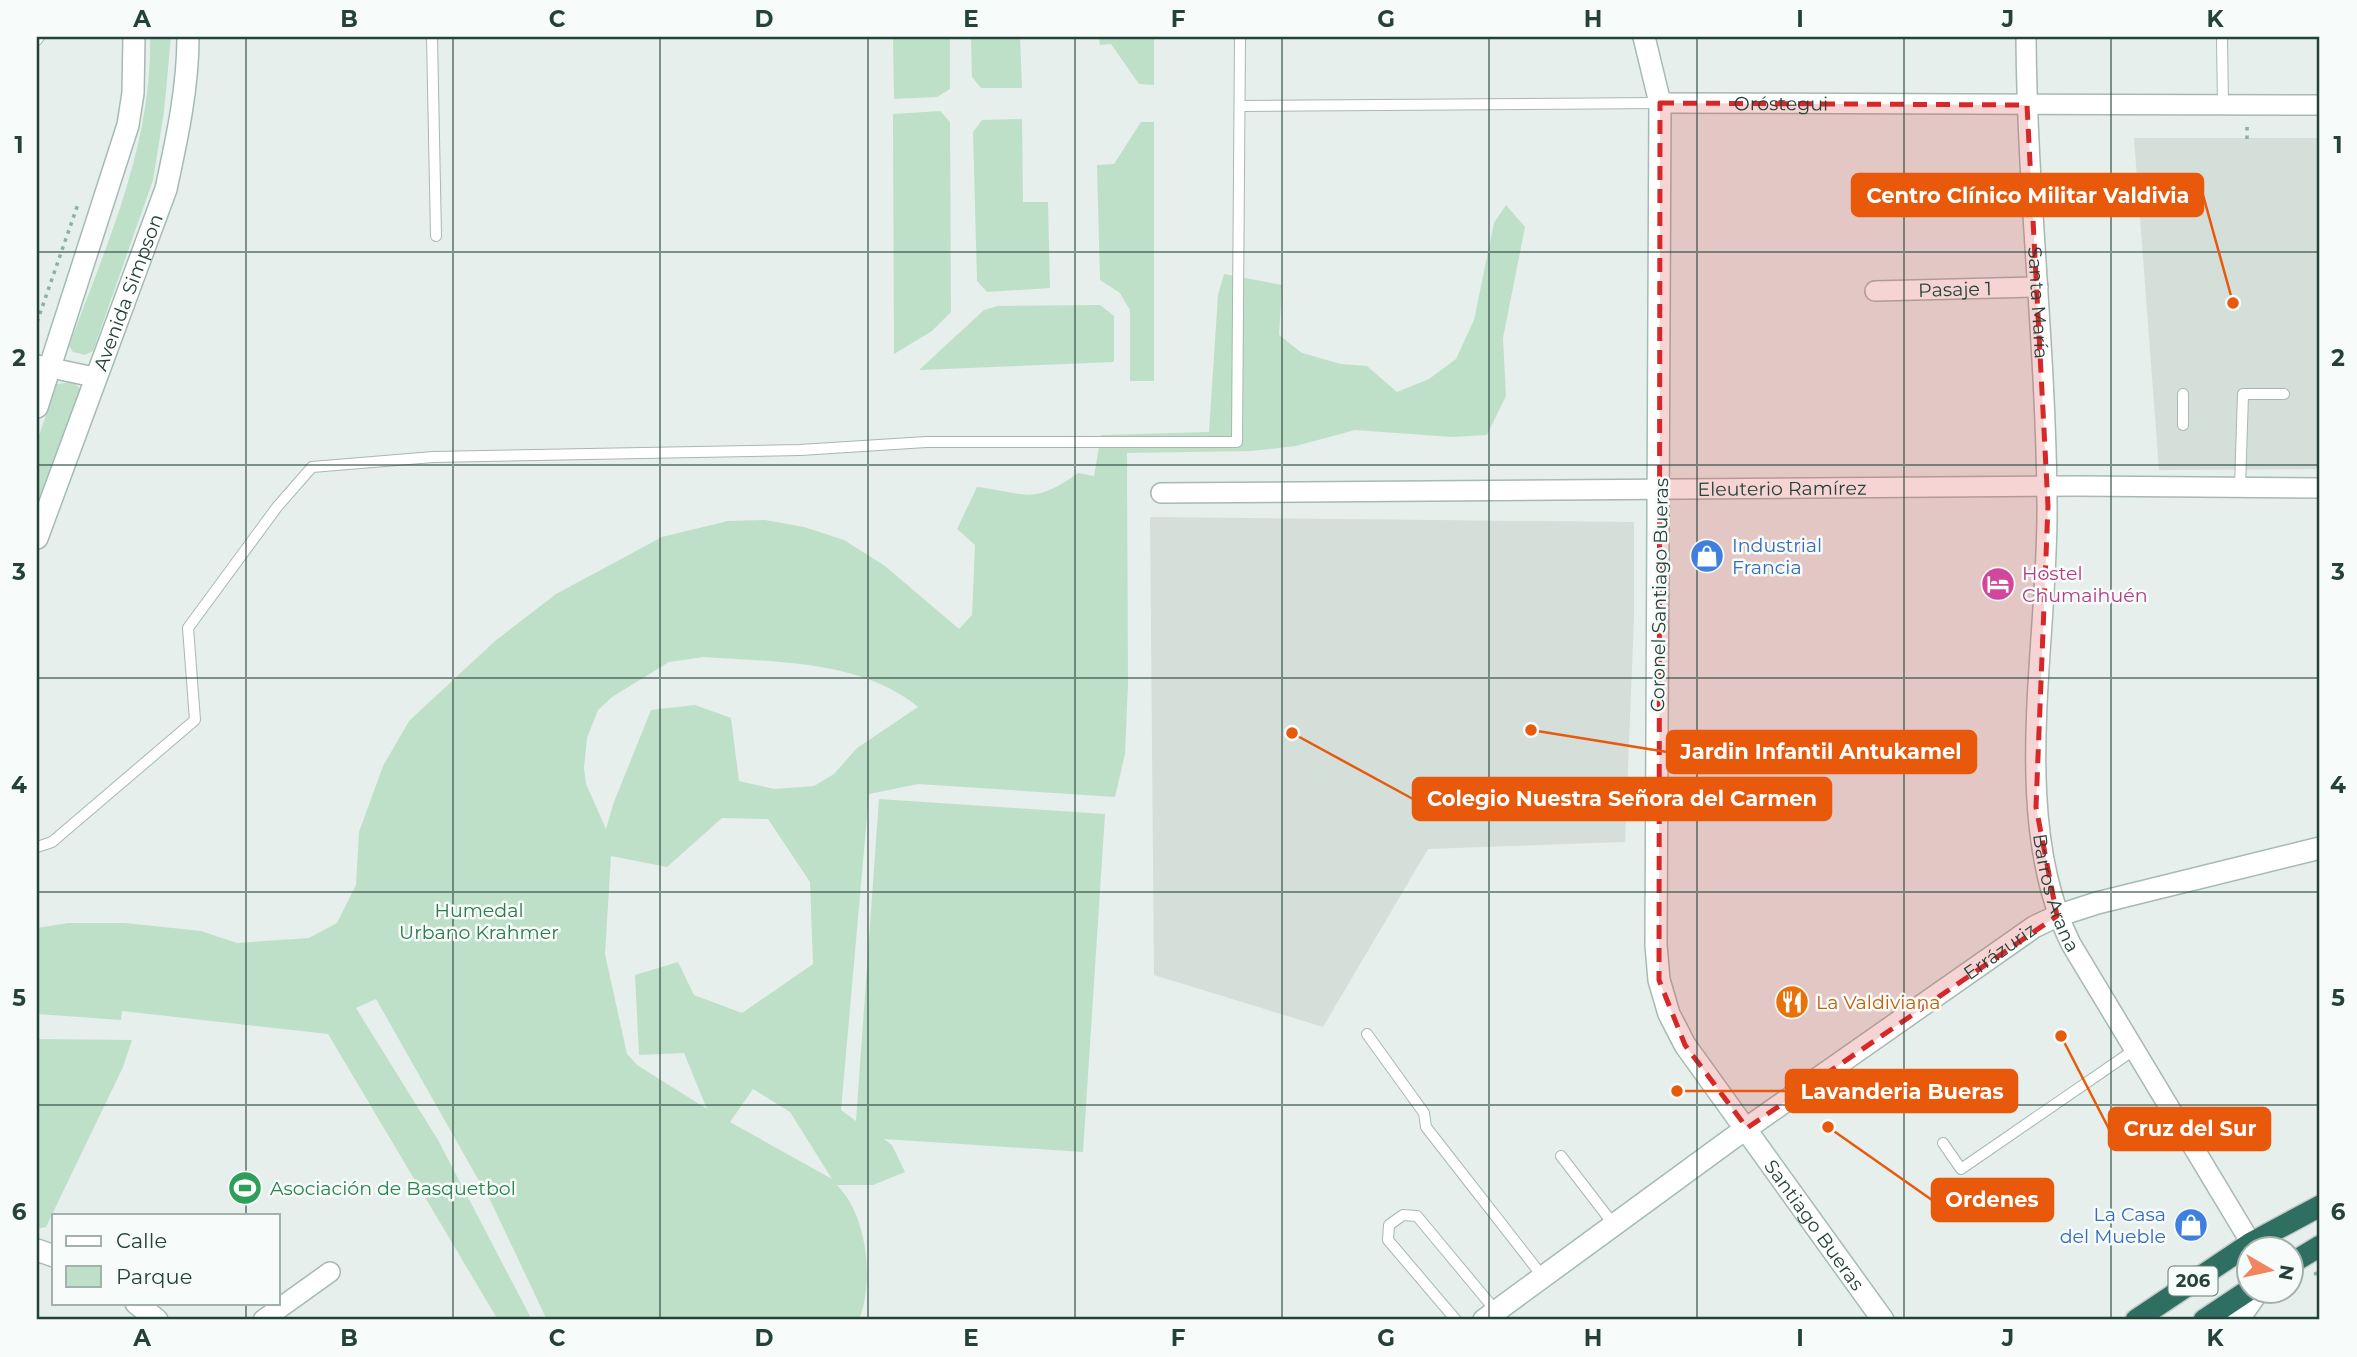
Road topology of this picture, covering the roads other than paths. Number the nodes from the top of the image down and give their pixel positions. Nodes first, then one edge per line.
1 (134, 37) edge
2 (188, 37) edge
3 (432, 37) edge
4 (1240, 37) edge
5 (1644, 37) edge
6 (2026, 37) edge
7 (2222, 37) edge
8 (1660, 103) junction
9 (1241, 106) junction
10 (2027, 106) junction
11 (2223, 106) junction
12 (2320, 106) edge
13 (436, 236) dead end
14 (2038, 287) junction
15 (1875, 291) dead end
16 (44, 366) edge
17 (94, 377) junction
18 (2183, 394) dead end
19 (2284, 394) dead end
20 (37, 407) edge
21 (2183, 425) dead end
22 (2047, 486) junction
23 (2240, 487) junction
24 (2320, 488) edge
25 (1660, 489) junction
26 (1161, 493) dead end
27 (37, 538) edge
28 (37, 846) edge
29 (2320, 848) edge
30 (2057, 915) junction
31 (1367, 1034) dead end
32 (2134, 1050) junction
33 (1747, 1128) junction
34 (1943, 1143) dead end
35 (1561, 1156) dead end
36 (2320, 1206) edge
37 (1614, 1225) junction
38 (2245, 1234) edge
39 (2272, 1234) edge
40 (2320, 1246) edge
41 (2304, 1256) edge
42 (2234, 1257) edge
43 (330, 1272) dead end
44 (1543, 1277) junction
45 (2234, 1300) edge
46 (137, 1304) edge
47 (2249, 1304) edge
48 (1490, 1316) edge
49 (157, 1320) edge
50 (263, 1320) edge
51 (1455, 1320) edge
52 (1883, 1320) edge
53 (2136, 1320) edge
54 (2204, 1320) edge
55 (2238, 1320) edge

1 - 16 main road
2 - 17 main road, Avenida Simpson
3 - 13 lane
4 - 9 lane
5 - 8 main road, Coronel Santiago Bueras
6 - 10 street, Santa María
7 - 11 lane
8 - 9 lane, Oróstegui
8 - 10 street, Oróstegui
8 - 25 main road, Coronel Santiago Bueras
9 - 28 lane
10 - 11 street, Oróstegui
10 - 14 street, Santa María
11 - 12 street, Oróstegui
14 - 15 street, Pasaje 1
14 - 22 street, Santa María
16 - 17 street
16 - 20 main road
17 - 27 main road, Avenida Simpson
18 - 21 lane
19 - 23 lane
22 - 23 street, Eleuterio Ramírez
22 - 25 street, Eleuterio Ramírez
22 - 30 street, Barros Arana
23 - 24 street, Eleuterio Ramírez
25 - 26 street, Eleuterio Ramírez
25 - 33 main road, Coronel Santiago Bueras
29 - 30 main road, Errázuriz
30 - 32 street, Barros Arana
30 - 33 main road, Errázuriz
31 - 44 lane
32 - 34 lane
32 - 38 street, Barros Arana
33 - 37 main road, Errázuriz
33 - 52 main road, Santiago Bueras
35 - 37 lane
36 - 39 highway, 206
37 - 44 main road, Errázuriz
40 - 41 highway
42 - 53 highway, 206
43 - 50 street
44 - 48 main road, Errázuriz
45 - 54 highway, 206
46 - 49 main road
47 - 55 main road
48 - 51 lane

